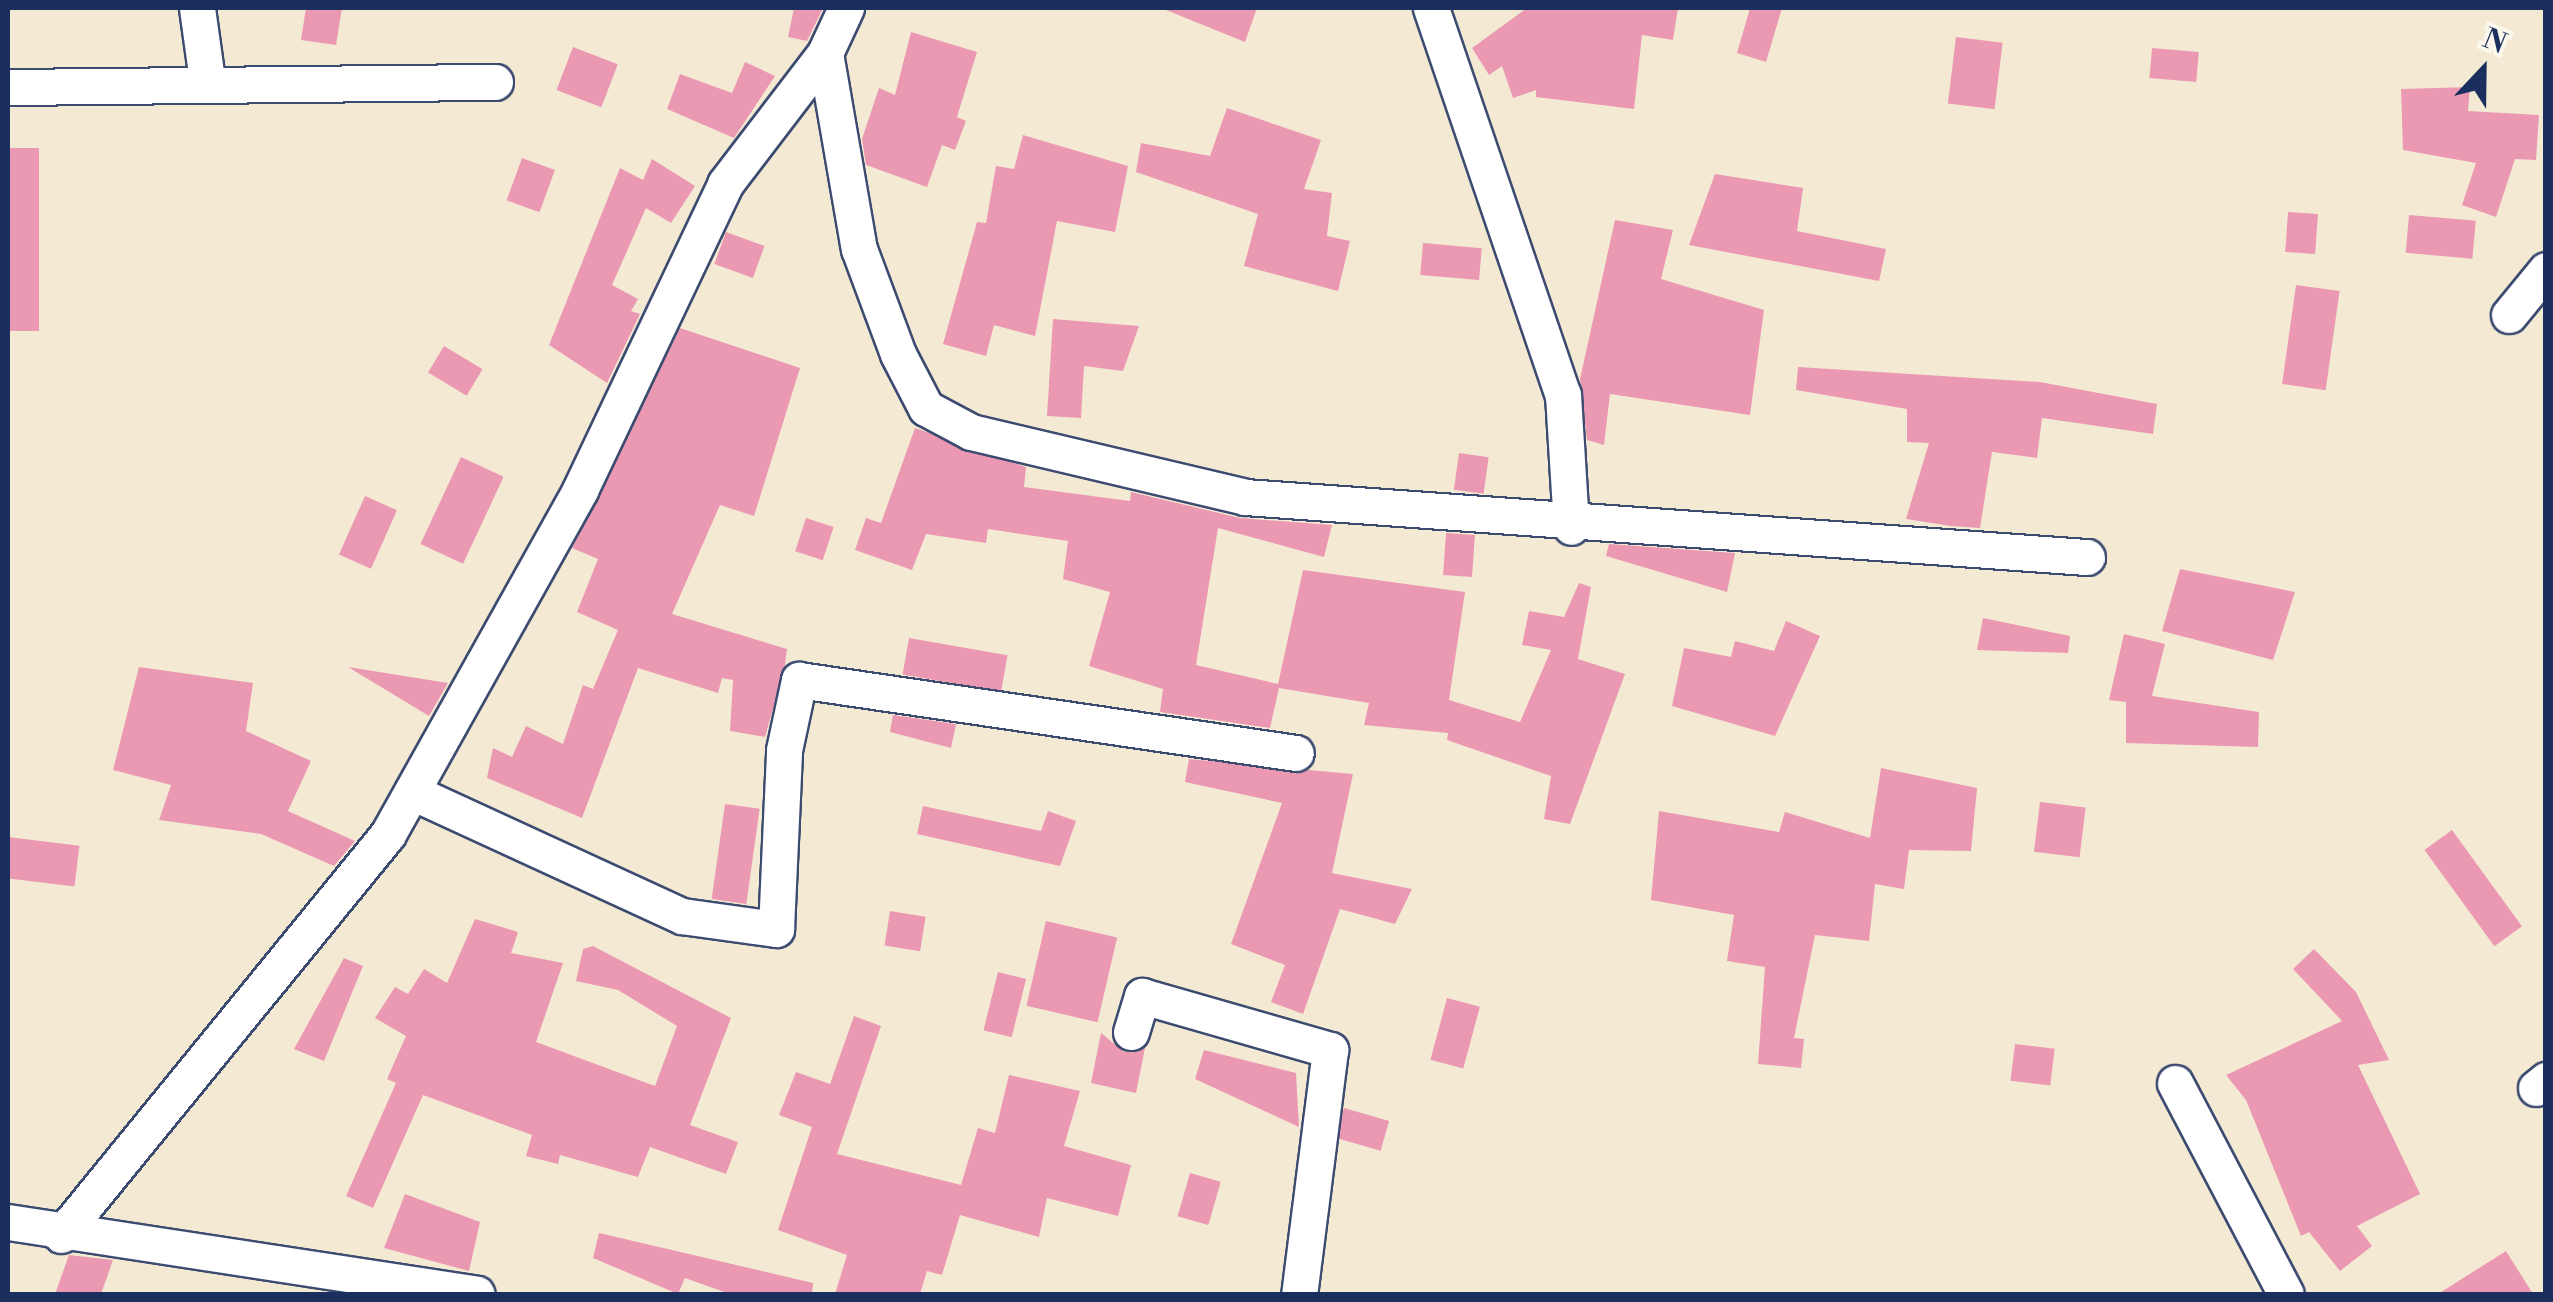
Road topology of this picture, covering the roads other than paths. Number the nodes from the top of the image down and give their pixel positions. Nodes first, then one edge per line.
1 (197, 8) edge
2 (846, 8) edge
3 (1431, 8) edge
4 (825, 53) junction
5 (206, 80) junction
6 (495, 82) dead end
7 (8, 87) edge
8 (2546, 270) edge
9 (2509, 315) dead end
10 (1572, 527) junction
11 (2087, 557) dead end
12 (1296, 753) dead end
13 (412, 792) junction
14 (1131, 1032) dead end
15 (2175, 1082) dead end
16 (8, 1222) edge
17 (61, 1235) junction
18 (335, 1284) edge
19 (476, 1294) edge
20 (1299, 1294) edge
21 (2286, 1294) edge

1 - 5 street
2 - 4 street
3 - 10 street
4 - 10 street
4 - 13 street
5 - 6 street
5 - 7 street
8 - 9 street
10 - 11 street
12 - 13 street
13 - 17 street
14 - 20 street
15 - 21 street
16 - 17 street
17 - 18 street
18 - 19 street

